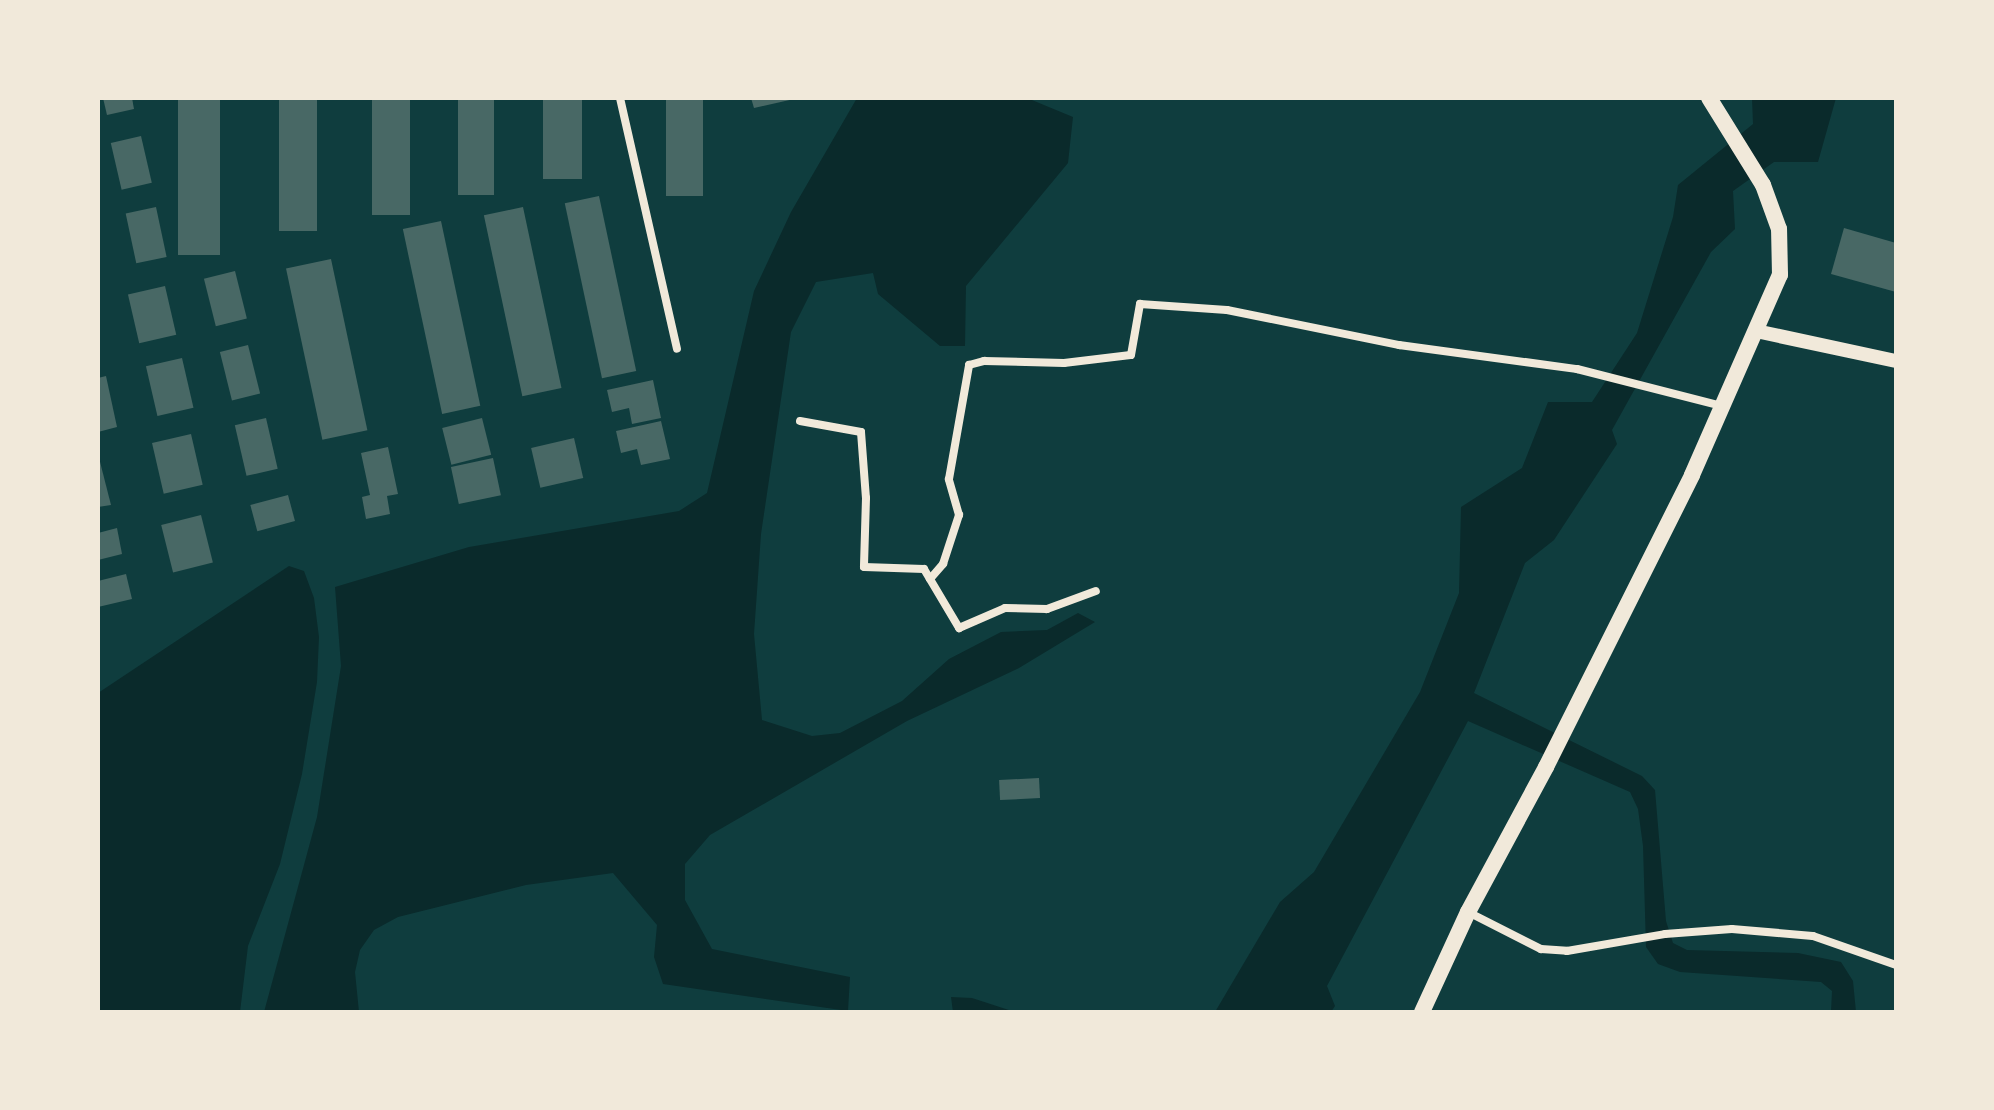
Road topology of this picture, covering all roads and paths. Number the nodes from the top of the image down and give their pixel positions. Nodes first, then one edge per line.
1 (620, 98) edge
2 (1709, 98) edge
3 (1756, 331) junction
4 (677, 349) dead end
5 (1896, 361) edge
6 (1722, 406) junction
7 (800, 421) dead end
8 (930, 579) junction
9 (1096, 591) dead end
10 (1468, 912) junction
11 (1896, 965) edge
12 (1422, 1012) edge

1 - 4 street
2 - 3 main road
3 - 5 street
3 - 6 main road
6 - 8 street
6 - 10 main road
7 - 8 street
8 - 9 street
10 - 11 street
10 - 12 main road

